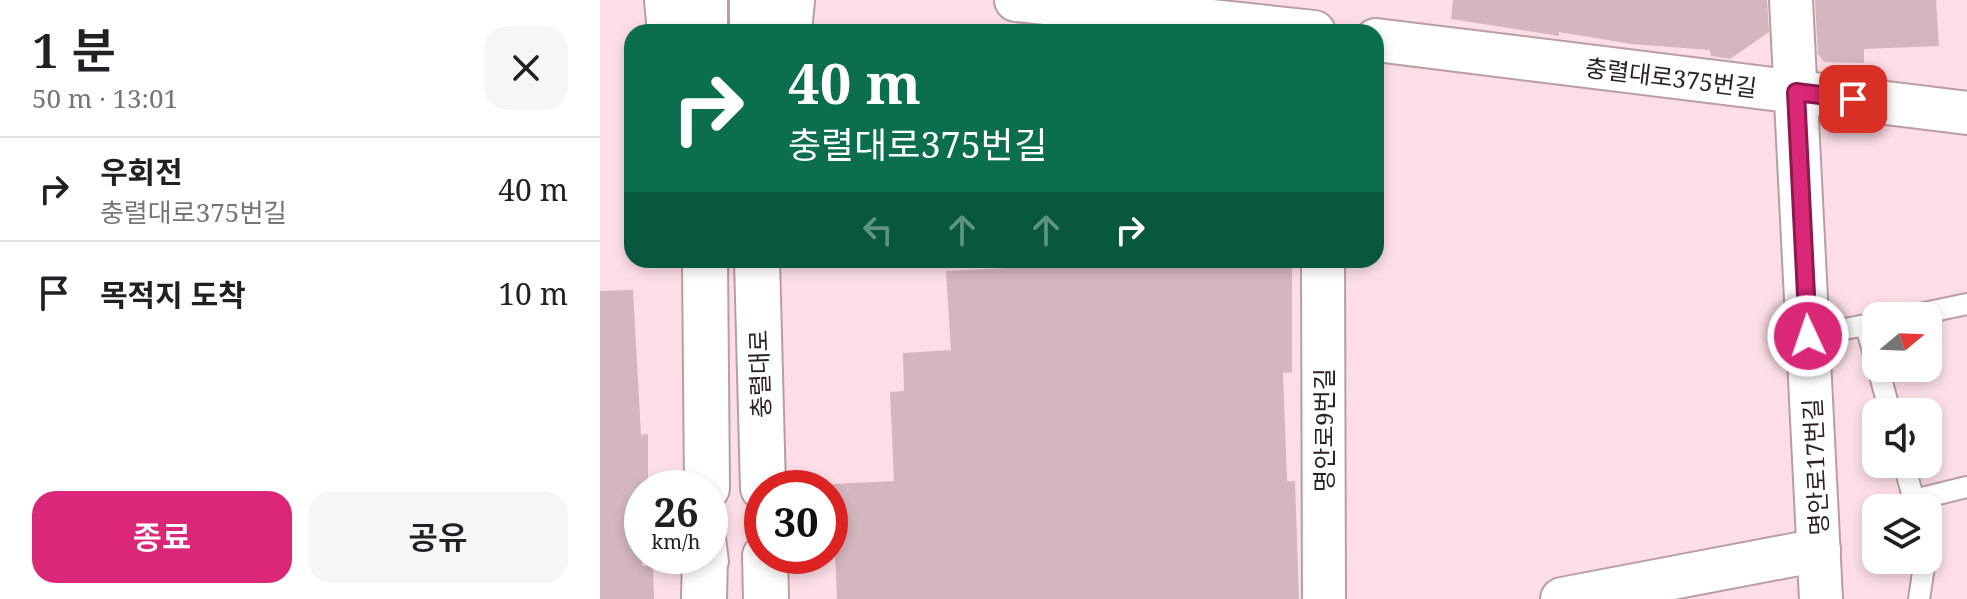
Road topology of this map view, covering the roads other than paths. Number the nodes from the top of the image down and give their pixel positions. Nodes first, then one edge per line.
1 (667, 0) edge
2 (705, 0) edge
3 (752, 0) edge
4 (792, 0) edge
5 (1016, 0) edge
6 (1321, 0) edge
7 (1791, 0) edge
8 (669, 24) edge
9 (705, 24) edge
10 (752, 24) edge
11 (790, 24) edge
12 (1240, 24) edge
13 (1321, 24) edge
14 (1384, 41) edge
15 (1796, 92) junction
16 (1967, 113) edge
17 (695, 268) edge
18 (705, 268) edge
19 (757, 268) edge
20 (767, 268) edge
21 (1323, 268) edge
22 (1967, 304) edge
23 (1942, 309) edge
24 (1862, 326) edge
25 (1808, 336) junction
26 (705, 363) junction
27 (759, 363) junction
28 (708, 470) edge
29 (762, 470) edge
30 (1967, 487) edge
31 (1942, 495) edge
32 (1819, 550) junction
33 (705, 574) edge
34 (719, 574) edge
35 (765, 574) edge
36 (1923, 574) edge
37 (704, 599) edge
38 (722, 599) edge
39 (766, 599) edge
40 (1324, 599) edge
41 (1562, 599) edge
42 (1821, 599) edge
43 (1919, 599) edge

1 - 8 main road
2 - 9 main road
3 - 10 main road
4 - 11 main road
5 - 12 street
6 - 13 street
7 - 15 street, 명안로17번길
14 - 15 street, 충렬대로375번길
15 - 16 street, 충렬대로375번길
15 - 25 street, 명안로17번길
17 - 26 main road
18 - 26 main road
19 - 27 main road, 충렬대로
20 - 27 main road
21 - 40 street, 명안로9번길
22 - 23 lane
24 - 25 lane
25 - 32 street, 명안로17번길
26 - 28 main road
27 - 29 main road, 충렬대로
30 - 31 lane
32 - 41 street
32 - 42 street, 명안로17번길
33 - 37 main road
34 - 38 lane
35 - 39 main road
36 - 43 lane

